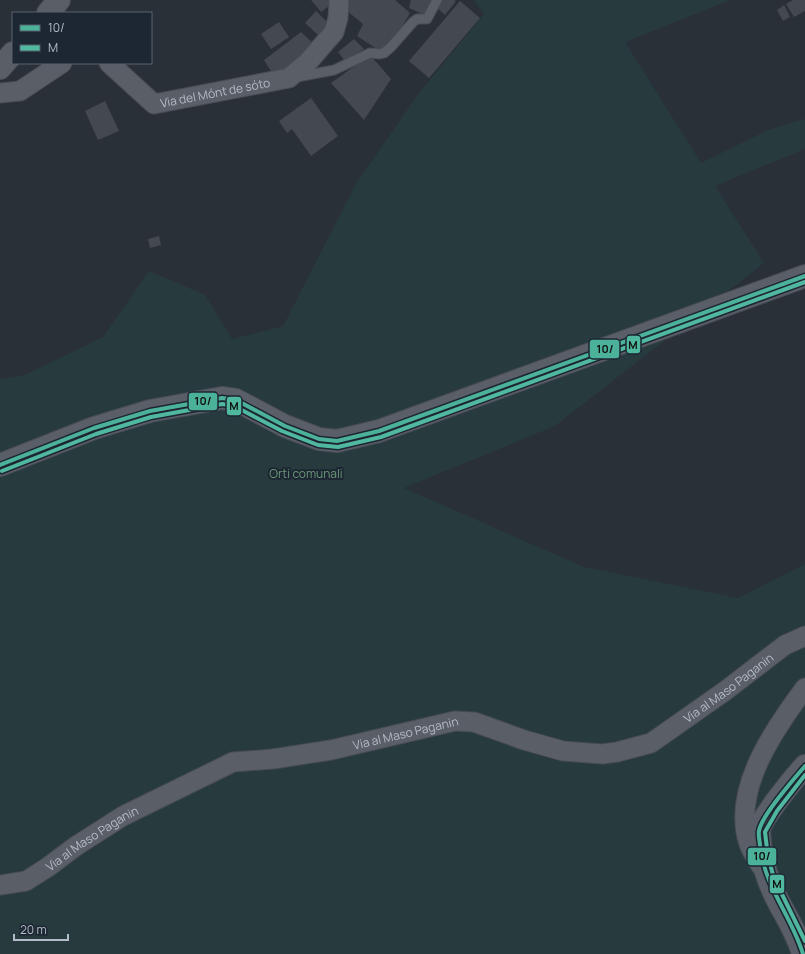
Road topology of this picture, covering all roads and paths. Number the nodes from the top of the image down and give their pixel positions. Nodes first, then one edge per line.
1 (59, 0) edge
2 (340, 0) edge
3 (437, 0) edge
4 (49, 12) edge
5 (12, 54) edge
6 (60, 64) edge
7 (110, 64) edge
8 (0, 68) edge
9 (289, 78) junction
10 (0, 93) edge
11 (805, 276) edge
12 (0, 465) edge
13 (805, 636) edge
14 (805, 688) edge
15 (805, 766) edge
16 (764, 870) junction
17 (0, 885) edge
18 (803, 954) edge

1 - 4 street
2 - 9 street, Via del Mónt de sóto
3 - 9 lane, Via del Mónt de sóto
5 - 8 street
6 - 10 street
7 - 9 street, Via del Mónt de sóto
11 - 12 street
13 - 17 street, Via al Maso Paganin
14 - 16 street
15 - 16 street
16 - 18 street

